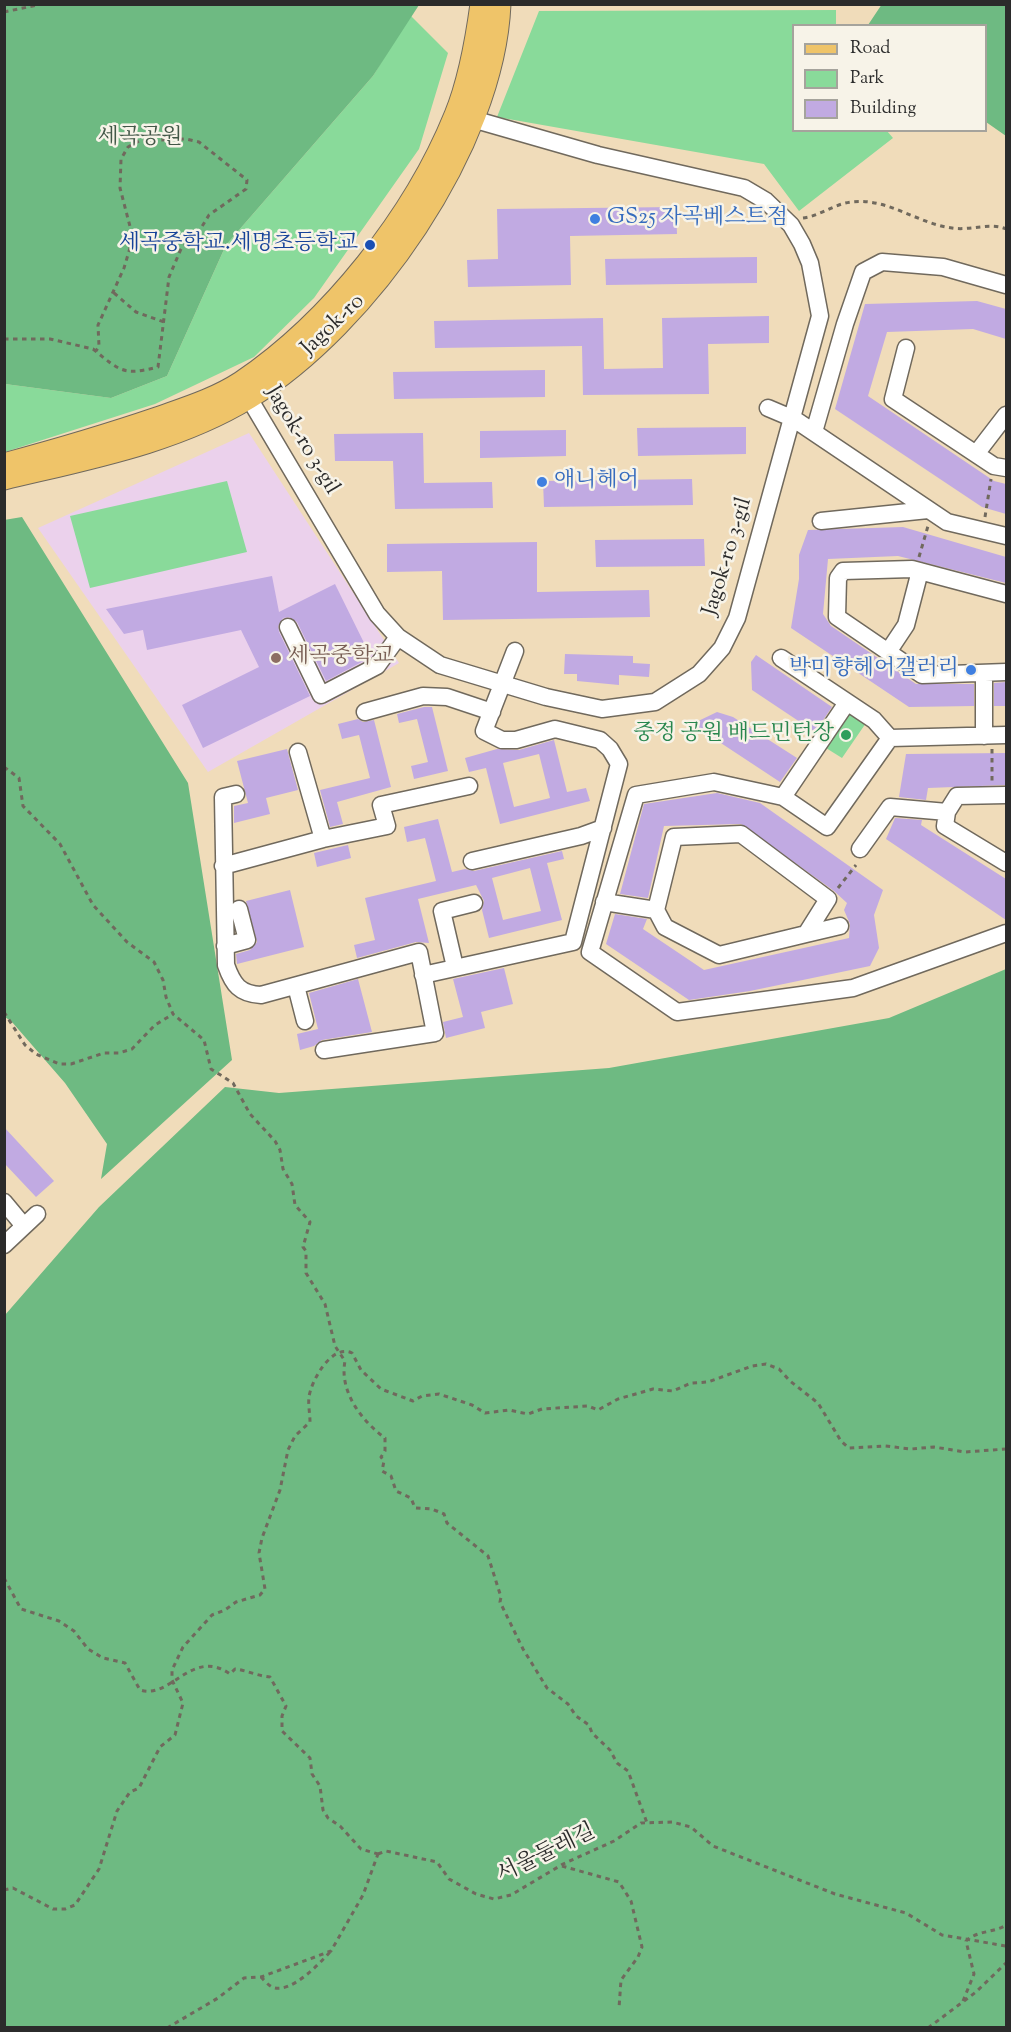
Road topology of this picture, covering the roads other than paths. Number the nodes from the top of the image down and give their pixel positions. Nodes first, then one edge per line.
1 (481, 4) edge
2 (500, 4) edge
3 (465, 117) junction
4 (1006, 285) edge
5 (906, 348) dead end
6 (245, 390) junction
7 (768, 408) dead end
8 (1006, 415) edge
9 (794, 418) junction
10 (814, 432) junction
11 (976, 454) junction
12 (4, 464) edge
13 (1006, 468) edge
14 (4, 478) edge
15 (928, 510) junction
16 (821, 521) dead end
17 (1006, 536) edge
18 (919, 567) junction
19 (1006, 594) edge
20 (288, 627) dead end
21 (398, 637) junction
22 (516, 651) dead end
23 (888, 652) junction
24 (781, 658) dead end
25 (1006, 672) edge
26 (984, 673) junction
27 (503, 684) junction
28 (846, 704) junction
29 (365, 712) dead end
30 (492, 712) junction
31 (1006, 735) edge
32 (984, 736) junction
33 (890, 738) junction
34 (298, 752) dead end
35 (469, 786) dead end
36 (1000, 791) edge
37 (236, 794) dead end
38 (783, 797) junction
39 (947, 812) junction
40 (603, 828) junction
41 (323, 839) junction
42 (860, 849) dead end
43 (472, 861) dead end
44 (1006, 863) edge
45 (224, 866) junction
46 (604, 902) junction
47 (474, 903) dead end
48 (239, 909) dead end
49 (656, 910) junction
50 (840, 926) dead end
51 (1006, 933) edge
52 (806, 934) junction
53 (225, 946) junction
54 (455, 967) junction
55 (423, 975) junction
56 (296, 986) junction
57 (305, 1021) dead end
58 (324, 1050) dead end
59 (4, 1202) edge
60 (37, 1214) dead end
61 (24, 1226) junction
62 (4, 1245) edge

1 - 3 main road, Jagok-ro
2 - 3 main road, Jagok-ro
3 - 6 main road, Jagok-ro
3 - 9 street, Jagok-ro 3-gil
4 - 10 street
5 - 11 street
6 - 12 main road, Jagok-ro
6 - 14 main road, Jagok-ro
6 - 21 street, Jagok-ro 3-gil
7 - 9 street
8 - 11 street
9 - 10 street
9 - 27 street, Jagok-ro 3-gil
10 - 15 street
11 - 13 street
15 - 16 street
15 - 17 street
18 - 19 street
18 - 23 street
18 - 23 street
20 - 21 street
21 - 27 street, Jagok-ro 3-gil
22 - 27 street
23 - 26 street
24 - 28 street
25 - 26 street
26 - 32 street
27 - 30 street
28 - 33 street
28 - 38 street
29 - 30 street
30 - 40 street
31 - 32 street
32 - 33 street
33 - 38 street
34 - 41 street
35 - 41 street
36 - 39 street
37 - 45 street
38 - 46 street
39 - 42 street
39 - 44 street
40 - 43 street
40 - 54 street
41 - 45 street
45 - 53 street
46 - 49 street
46 - 51 street
47 - 54 street
48 - 53 street
49 - 52 street
49 - 52 street
50 - 52 street
53 - 56 street
54 - 55 street
55 - 56 street
55 - 58 street
56 - 57 street
59 - 61 street
60 - 61 street
61 - 62 street

